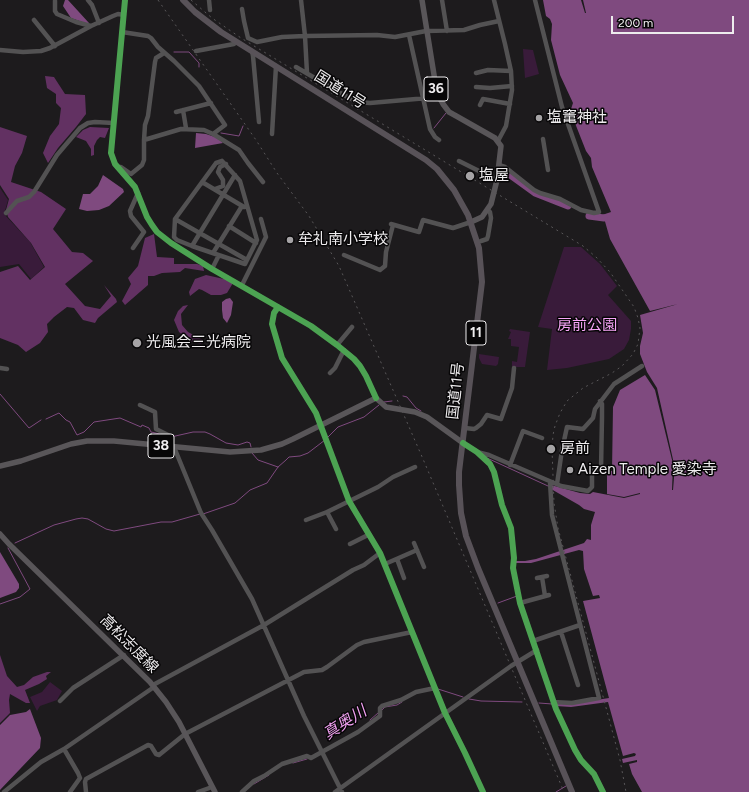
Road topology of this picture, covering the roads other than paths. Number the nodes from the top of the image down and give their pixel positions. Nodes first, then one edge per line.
1 (88, 0) edge
2 (125, 0) edge
3 (183, 0) edge
4 (208, 0) edge
5 (301, 0) edge
6 (422, 0) edge
7 (442, 0) edge
8 (494, 0) edge
9 (535, 0) edge
10 (55, 1) dead end
11 (242, 9) dead end
12 (210, 10) dead end
13 (124, 15) junction
14 (34, 20) dead end
15 (499, 21) junction
16 (99, 23) junction
17 (91, 26) junction
18 (446, 31) junction
19 (122, 32) junction
20 (426, 32) junction
21 (409, 35) junction
22 (305, 36) junction
23 (237, 42) junction
24 (55, 46) junction
25 (0, 50) edge
26 (196, 51) dead end
27 (252, 51) junction
28 (164, 53) junction
29 (276, 66) junction
30 (296, 67) dead end
31 (511, 71) junction
32 (307, 73) junction
33 (476, 73) dead end
34 (512, 86) junction
35 (476, 87) dead end
36 (439, 97) junction
37 (424, 99) junction
38 (211, 103) junction
39 (510, 104) junction
40 (480, 105) dead end
41 (183, 110) junction
42 (176, 112) dead end
43 (259, 122) dead end
44 (114, 123) junction
45 (186, 128) junction
46 (213, 134) junction
47 (272, 134) dead end
48 (542, 139) dead end
49 (144, 140) junction
50 (439, 140) dead end
51 (498, 141) junction
52 (459, 161) dead end
53 (226, 164) junction
54 (499, 165) junction
55 (117, 167) junction
56 (548, 170) dead end
57 (235, 176) junction
58 (497, 180) junction
59 (202, 182) junction
60 (263, 182) dead end
61 (215, 189) junction
62 (138, 193) junction
63 (224, 195) junction
64 (242, 206) junction
65 (249, 210) junction
66 (488, 210) junction
67 (6, 213) dead end
68 (176, 218) junction
69 (261, 219) dead end
70 (471, 222) junction
71 (229, 226) junction
72 (200, 233) junction
73 (481, 241) dead end
74 (256, 243) junction
75 (218, 244) junction
76 (192, 246) junction
77 (133, 248) dead end
78 (213, 253) junction
79 (219, 255) junction
80 (344, 255) dead end
81 (247, 260) junction
82 (212, 269) junction
83 (242, 285) junction
84 (278, 307) junction
85 (352, 326) dead end
86 (337, 345) junction
87 (344, 350) junction
88 (642, 366) dead end
89 (0, 368) edge
90 (514, 368) dead end
91 (7, 369) dead end
92 (330, 373) dead end
93 (600, 401) junction
94 (379, 402) junction
95 (140, 405) dead end
96 (322, 426) junction
97 (465, 428) junction
98 (542, 438) dead end
99 (463, 443) junction
100 (172, 447) junction
101 (477, 452) junction
102 (510, 464) junction
103 (0, 466) edge
104 (415, 467) dead end
105 (550, 482) junction
106 (557, 484) junction
107 (349, 501) junction
108 (328, 512) junction
109 (306, 520) dead end
110 (336, 529) dead end
111 (0, 534) edge
112 (368, 534) junction
113 (414, 543) dead end
114 (350, 544) dead end
115 (417, 550) junction
116 (380, 553) junction
117 (397, 558) junction
118 (385, 564) junction
119 (424, 567) dead end
120 (542, 577) dead end
121 (404, 578) dead end
122 (520, 603) junction
123 (264, 625) junction
124 (580, 625) junction
125 (412, 632) junction
126 (561, 632) junction
127 (533, 641) junction
128 (537, 650) junction
129 (124, 655) junction
130 (518, 662) junction
131 (288, 680) junction
132 (578, 685) dead end
133 (154, 686) junction
134 (435, 688) junction
135 (60, 701) dead end
136 (553, 702) junction
137 (445, 713) junction
138 (185, 734) junction
139 (64, 748) junction
140 (322, 753) junction
141 (214, 790) edge
142 (341, 790) edge
143 (8, 791) edge
144 (70, 792) edge
145 (86, 792) edge
146 (198, 792) edge
147 (242, 792) edge
148 (335, 792) edge
149 (483, 792) edge
150 (572, 792) edge
151 (603, 792) edge

1 - 16 street
2 - 13 street
3 - 23 highway, 国道11号 / 11
4 - 12 street
5 - 22 street
6 - 20 main road, 36
7 - 18 street
8 - 15 street
9 - 54 street
10 - 17 street
11 - 22 street
13 - 16 street
13 - 19 street
14 - 24 street
15 - 18 street
15 - 31 street
16 - 17 street
17 - 24 street
18 - 20 street
19 - 28 street
19 - 44 street
20 - 21 street
20 - 36 main road, 36
21 - 22 street
21 - 37 street
22 - 32 street
23 - 26 street
23 - 27 highway, 国道11号 / 11
24 - 25 street
27 - 29 highway, 国道11号 / 11
27 - 43 street
28 - 38 street
28 - 49 street
29 - 47 street
29 - 70 highway, 国道11号 / 11
30 - 32 street
31 - 33 street
31 - 34 street
32 - 37 street
34 - 35 street
34 - 39 street
36 - 37 street
36 - 51 main road, 36
37 - 50 street
38 - 41 street
38 - 46 street
39 - 40 street
39 - 51 street
41 - 42 street
41 - 45 street
44 - 55 street
44 - 67 street
45 - 46 street
45 - 49 street
46 - 60 street
48 - 56 street
49 - 55 street
51 - 54 main road
52 - 58 street
53 - 57 street
53 - 59 street
53 - 61 street
54 - 58 main road
55 - 62 street
57 - 63 street
57 - 65 street
58 - 66 main road
59 - 61 street
59 - 68 street
61 - 63 street
62 - 77 street
62 - 82 street
63 - 64 street
63 - 72 street
64 - 65 street
64 - 71 street
65 - 74 street
66 - 70 main road
66 - 73 street
68 - 72 street
68 - 76 street
69 - 83 street
70 - 80 street
70 - 97 highway, 国道11号 / 11
71 - 74 street
71 - 75 street
72 - 75 street
72 - 76 street
74 - 81 street
75 - 78 street
75 - 81 street
76 - 78 street
78 - 79 street
79 - 81 street
79 - 82 street
82 - 83 street
83 - 84 street
84 - 86 street
84 - 96 street
85 - 86 street
86 - 87 street
87 - 92 street
87 - 94 street
88 - 93 street
89 - 91 street
90 - 97 street
93 - 106 street
93 - 106 street
94 - 96 main road, 38
94 - 99 main road
95 - 100 street
96 - 100 main road, 38
96 - 107 street
97 - 99 highway, 国道11号 / 11
98 - 102 street
99 - 101 street
99 - 130 highway, 国道11号 / 11
100 - 103 main road, 38
100 - 123 street
101 - 102 street
101 - 122 street
102 - 105 street
104 - 107 street
105 - 106 street
105 - 124 street
107 - 108 street
107 - 112 street
108 - 109 street
108 - 110 street
111 - 129 main road, 高松志度線
112 - 114 street
112 - 116 street
113 - 115 street
115 - 117 street
115 - 119 street
116 - 118 street
116 - 123 street
117 - 118 street
117 - 121 street
118 - 125 street
120 - 122 street
122 - 127 street
123 - 131 street
123 - 133 street
124 - 126 street
124 - 136 street
125 - 131 street
125 - 134 street
126 - 127 street
126 - 132 street
127 - 128 street
128 - 130 street
128 - 136 street
129 - 133 main road, 高松志度線
129 - 135 street
130 - 137 street
130 - 150 highway, 国道11号 / 11
131 - 138 street
131 - 140 street
133 - 138 main road, 高松志度線
133 - 139 street
134 - 137 street
134 - 140 street
136 - 151 street
137 - 142 street
137 - 149 street
138 - 141 main road, 高松志度線
138 - 145 street
139 - 143 street
139 - 144 street
140 - 142 street
140 - 147 street
141 - 146 street
142 - 148 street

